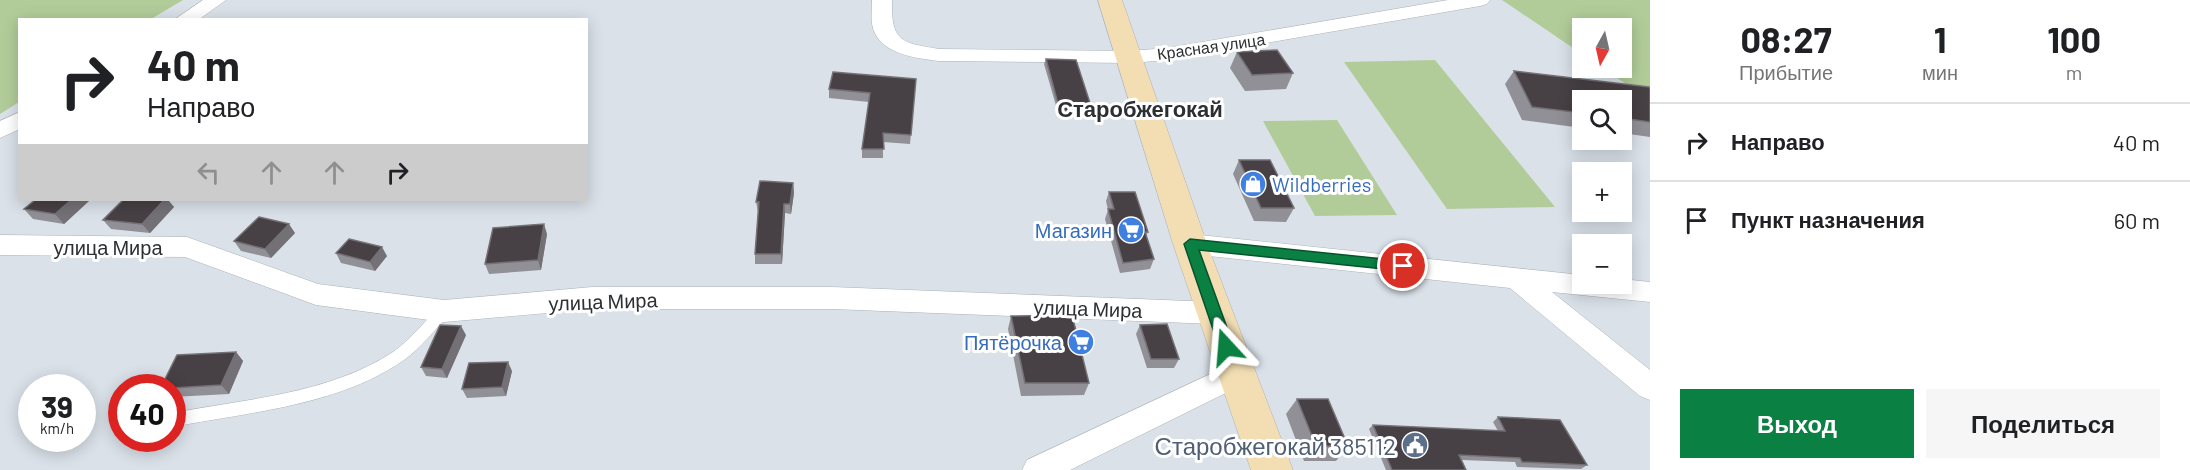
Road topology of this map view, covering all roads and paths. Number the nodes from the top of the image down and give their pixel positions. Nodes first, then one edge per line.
1 (216, 0) edge
2 (882, 0) edge
3 (1110, 0) edge
4 (1480, 0) edge
5 (187, 18) edge
6 (1131, 57) junction
7 (18, 120) edge
8 (0, 131) edge
9 (1190, 244) junction
10 (0, 245) edge
11 (1515, 278) junction
12 (1650, 292) edge
13 (444, 311) junction
14 (1215, 313) junction
15 (1236, 374) junction
16 (1650, 387) edge
17 (186, 417) edge
18 (1038, 470) edge
19 (1272, 470) edge

1 - 5 street
2 - 6 street, Красная улица
3 - 6 street
4 - 6 street, Красная улица
6 - 9 street
7 - 8 street
9 - 11 street
9 - 14 street
10 - 13 street, улица Мира
11 - 12 street
11 - 16 street
13 - 14 street, улица Мира
13 - 17 lane
14 - 15 street
15 - 18 street
15 - 19 street

